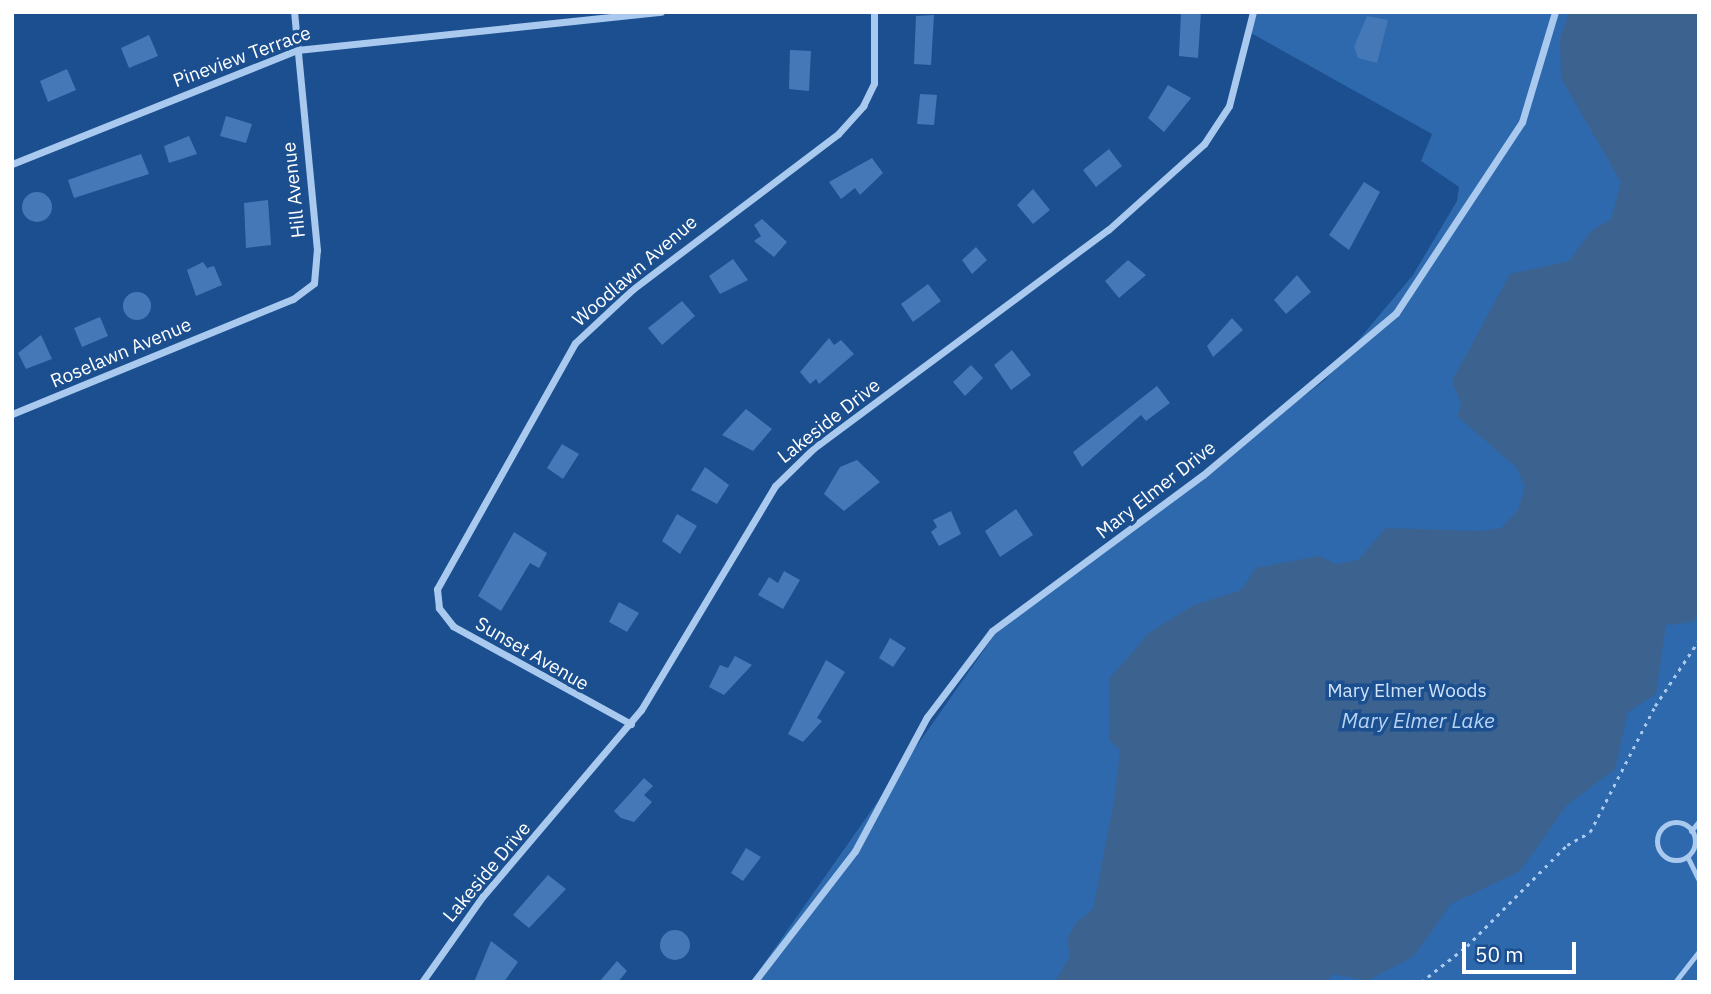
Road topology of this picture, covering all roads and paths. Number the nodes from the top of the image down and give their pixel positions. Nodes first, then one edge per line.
1 (293, 12) edge
2 (662, 12) edge
3 (874, 12) edge
4 (1253, 12) edge
5 (1555, 12) edge
6 (297, 50) junction
7 (12, 164) edge
8 (242, 320) joint
9 (12, 414) edge
10 (436, 592) joint
11 (1699, 640) edge
12 (631, 724) junction
13 (1699, 821) edge
14 (1691, 831) junction
15 (1688, 858) junction
16 (1699, 881) edge
17 (1699, 951) edge
18 (422, 982) edge
19 (754, 982) edge
20 (1421, 982) edge
21 (1675, 982) edge

1 - 6 street, Hill Avenue
2 - 6 street, Pineview Terrace
3 - 10 street, Woodlawn Avenue
4 - 12 street, Lakeside Drive
5 - 19 street, Mary Elmer Drive
6 - 7 street, Pineview Terrace
6 - 8 street, Hill Avenue
8 - 9 street, Roselawn Avenue
10 - 12 street, Sunset Avenue
11 - 20 path
12 - 18 street, Lakeside Drive
13 - 14 lane
14 - 15 lane
14 - 15 lane
15 - 16 lane
17 - 21 lane

